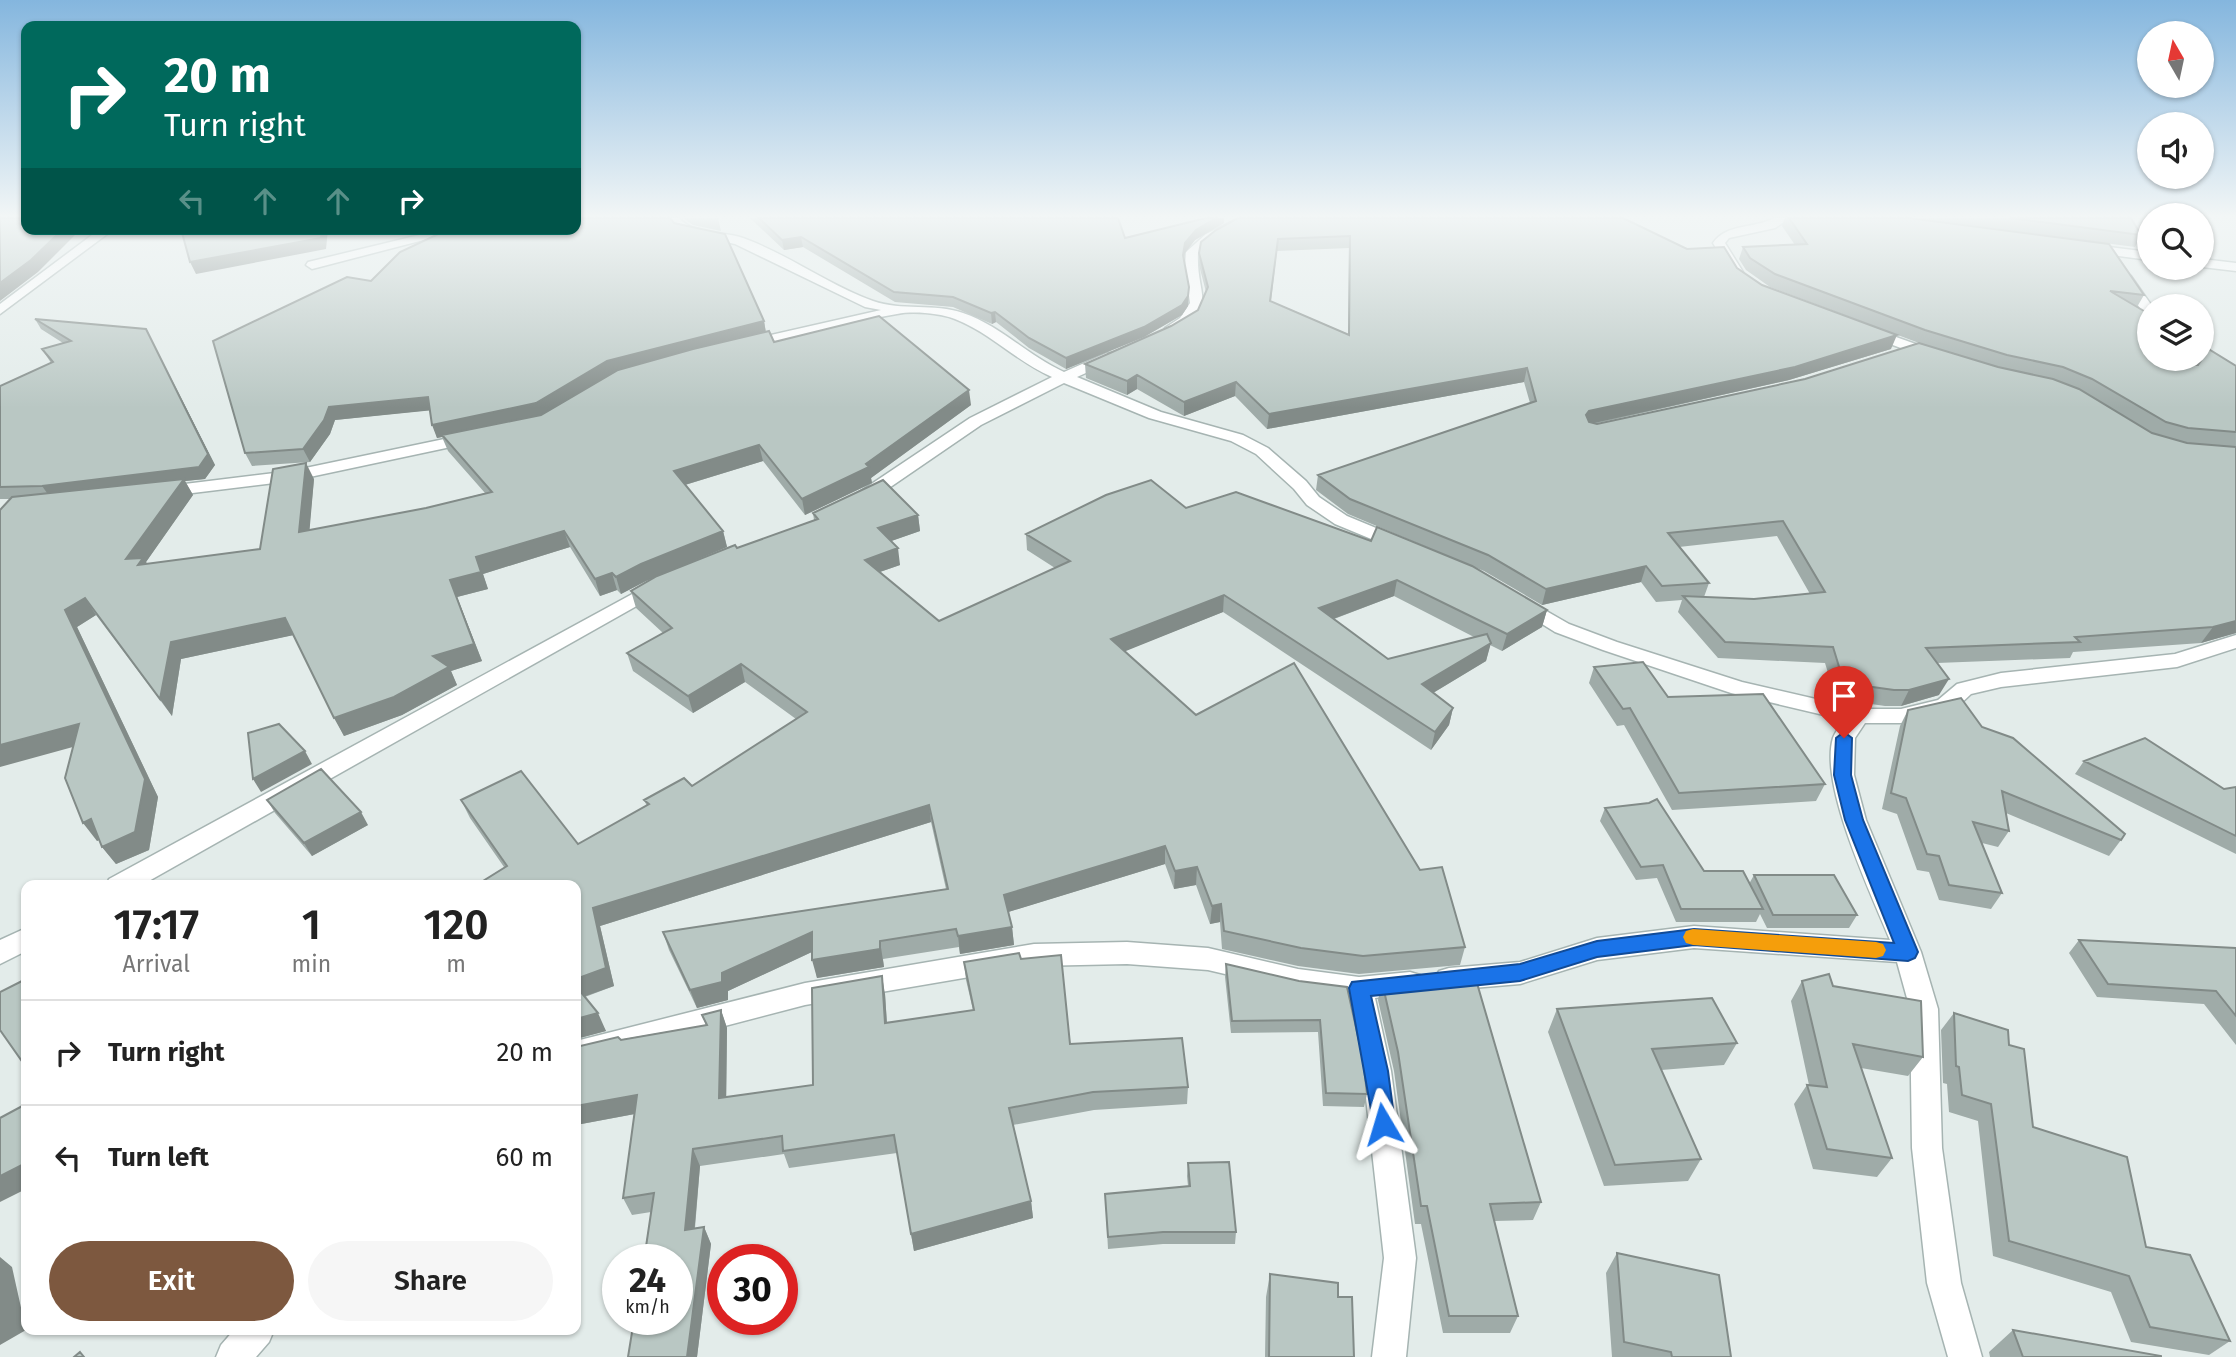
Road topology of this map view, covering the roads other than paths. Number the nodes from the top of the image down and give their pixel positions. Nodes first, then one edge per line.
1 (38, 281) edge
2 (823, 281) edge
3 (1194, 281) edge
4 (0, 310) edge
5 (900, 310) junction
6 (1853, 326) edge
7 (1152, 339) edge
8 (732, 348) edge
9 (1913, 349) junction
10 (1127, 350) edge
11 (1886, 358) edge
12 (1949, 360) edge
13 (1064, 377) junction
14 (492, 434) edge
15 (144, 494) edge
16 (844, 508) edge
17 (1417, 551) edge
18 (678, 577) edge
19 (1510, 596) edge
20 (2236, 641) edge
21 (1859, 716) junction
22 (129, 880) edge
23 (21, 941) edge
24 (1908, 952) junction
25 (0, 953) edge
26 (1359, 988) junction
27 (581, 1052) edge
28 (253, 1335) edge
29 (233, 1357) edge
30 (1389, 1357) edge
31 (1965, 1357) edge

1 - 4 street
2 - 5 street
3 - 7 street
5 - 8 street
5 - 13 street
6 - 9 street
9 - 11 street
9 - 12 street
10 - 13 street
13 - 16 street
13 - 17 street
14 - 15 street
18 - 22 street
19 - 21 street
20 - 21 street
21 - 24 street
23 - 25 street
24 - 26 street
24 - 31 street
26 - 27 street
26 - 30 street
28 - 29 street

